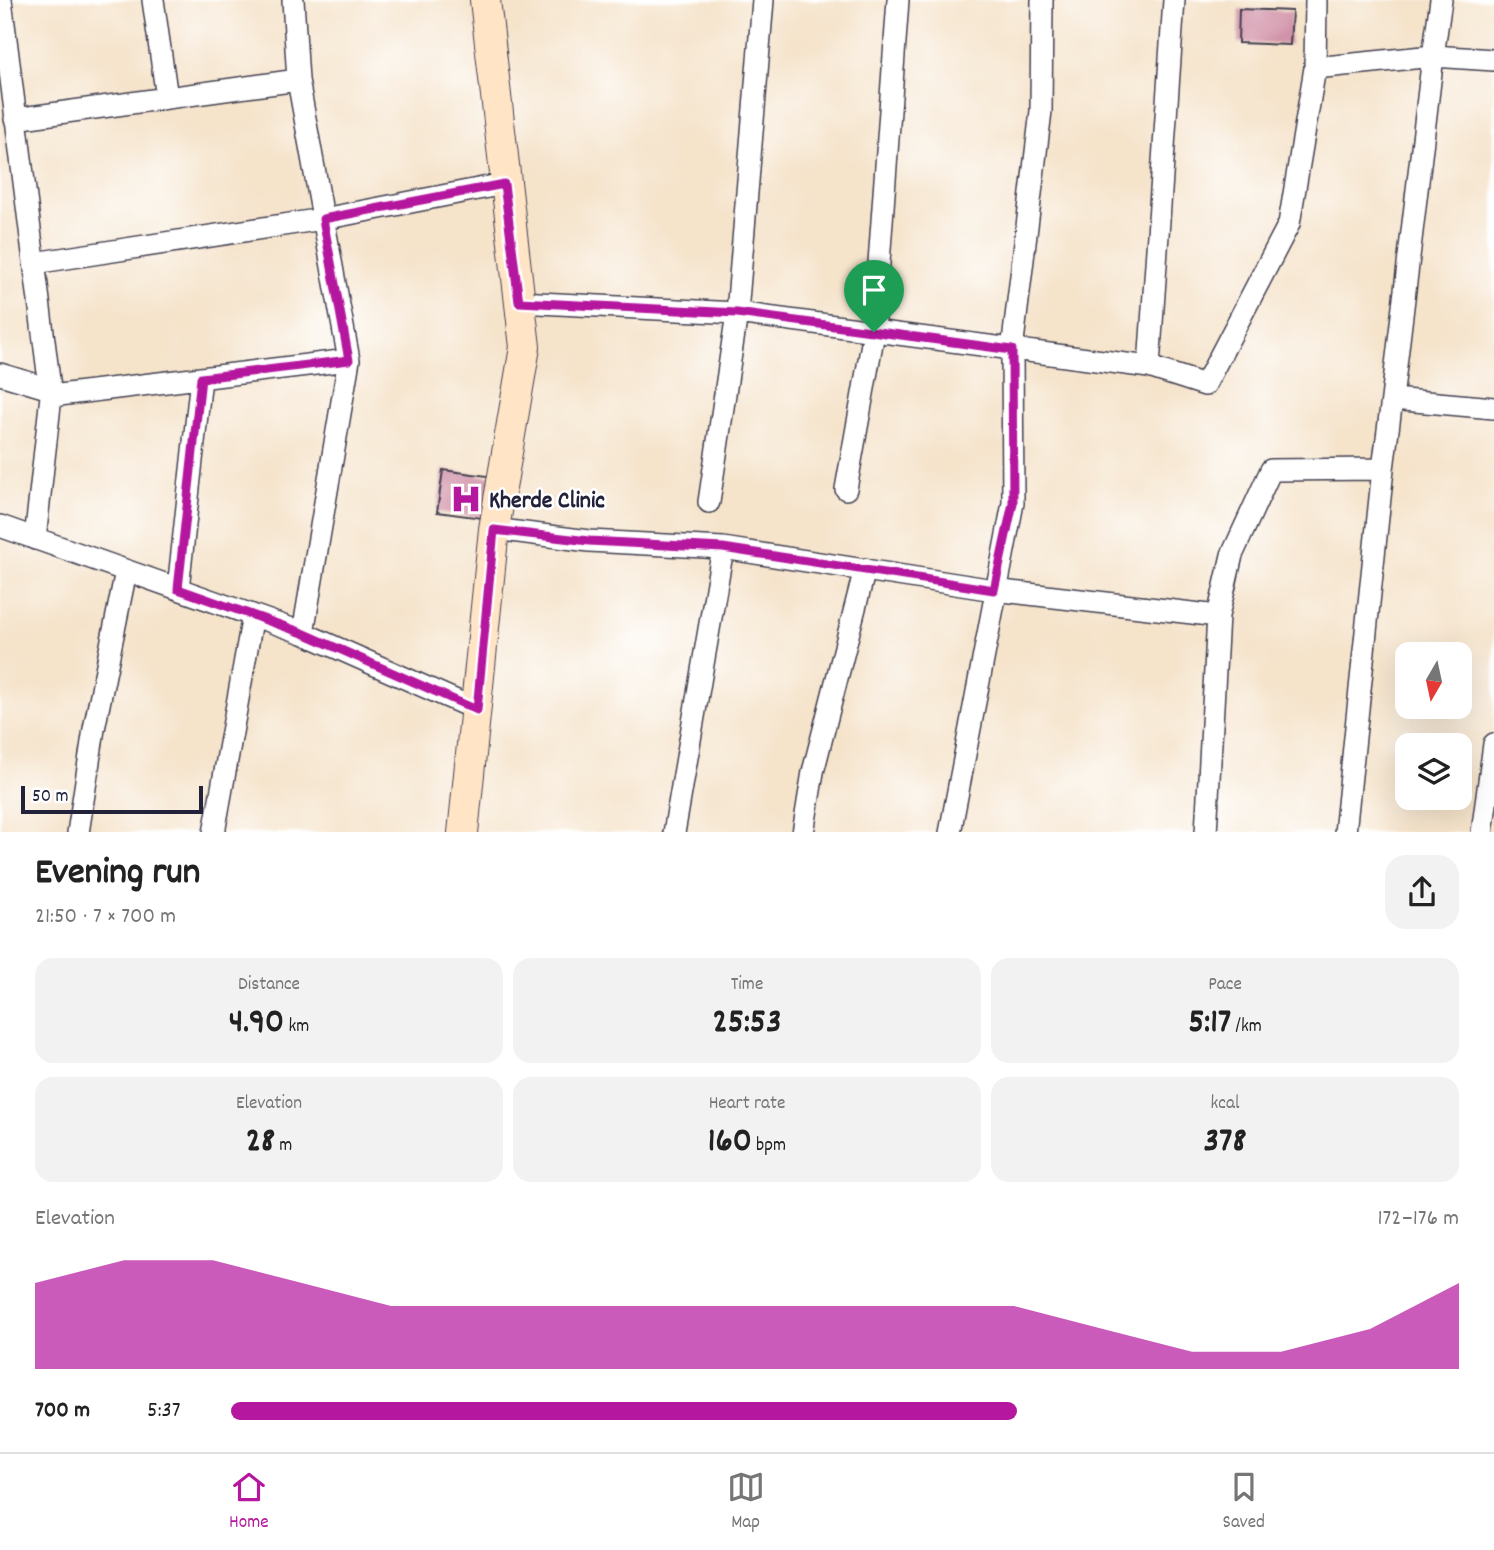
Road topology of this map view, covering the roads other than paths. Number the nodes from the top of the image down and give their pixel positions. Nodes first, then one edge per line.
1 (1, 0) edge
2 (153, 0) edge
3 (293, 0) edge
4 (485, 0) edge
5 (764, 0) edge
6 (898, 0) edge
7 (1042, 0) edge
8 (1174, 0) edge
9 (1316, 0) edge
10 (1441, 0) edge
11 (1433, 56) junction
12 (1494, 60) edge
13 (1315, 68) junction
14 (298, 80) junction
15 (167, 98) junction
16 (15, 119) junction
17 (504, 184) junction
18 (323, 219) junction
19 (34, 263) junction
20 (519, 302) junction
21 (737, 313) junction
22 (874, 332) junction
23 (1012, 350) junction
24 (349, 360) junction
25 (1149, 368) junction
26 (0, 374) edge
27 (201, 378) junction
28 (50, 393) junction
29 (1392, 399) junction
30 (1494, 408) edge
31 (1383, 469) junction
32 (846, 489) dead end
33 (709, 502) dead end
34 (0, 526) edge
35 (494, 530) junction
36 (35, 539) junction
37 (723, 548) junction
38 (865, 569) junction
39 (126, 571) junction
40 (178, 589) junction
41 (994, 590) junction
42 (253, 615) junction
43 (1218, 616) junction
44 (303, 633) junction
45 (477, 710) junction
46 (1494, 744) edge
47 (78, 832) edge
48 (214, 832) edge
49 (463, 832) edge
50 (674, 832) edge
51 (803, 832) edge
52 (950, 832) edge
53 (1206, 832) edge
54 (1345, 832) edge
55 (1482, 832) edge

1 - 16 street
2 - 15 street
3 - 14 street
4 - 17 main road
5 - 21 street
6 - 22 street
7 - 23 street
8 - 25 street
9 - 13 street
10 - 11 street
11 - 12 street
11 - 13 street
11 - 29 street
13 - 25 street
14 - 15 street
14 - 18 street
15 - 16 street
16 - 19 street
17 - 18 street
17 - 20 main road
18 - 19 street
18 - 24 street
19 - 28 street
20 - 21 street
20 - 35 main road
21 - 22 street
21 - 33 street
22 - 23 street
22 - 32 street
23 - 25 street
23 - 41 street
24 - 27 street
24 - 44 street
26 - 28 street
27 - 28 street
27 - 40 street
28 - 36 street
29 - 30 street
29 - 31 street
31 - 43 street
31 - 54 street
34 - 36 street
35 - 37 street
35 - 45 main road
36 - 39 street
37 - 38 street
37 - 50 street
38 - 41 street
38 - 51 street
39 - 40 street
39 - 47 street
40 - 42 street
41 - 43 street
41 - 52 street
42 - 44 street
42 - 48 street
43 - 53 street
44 - 45 street
45 - 49 main road
46 - 55 street

